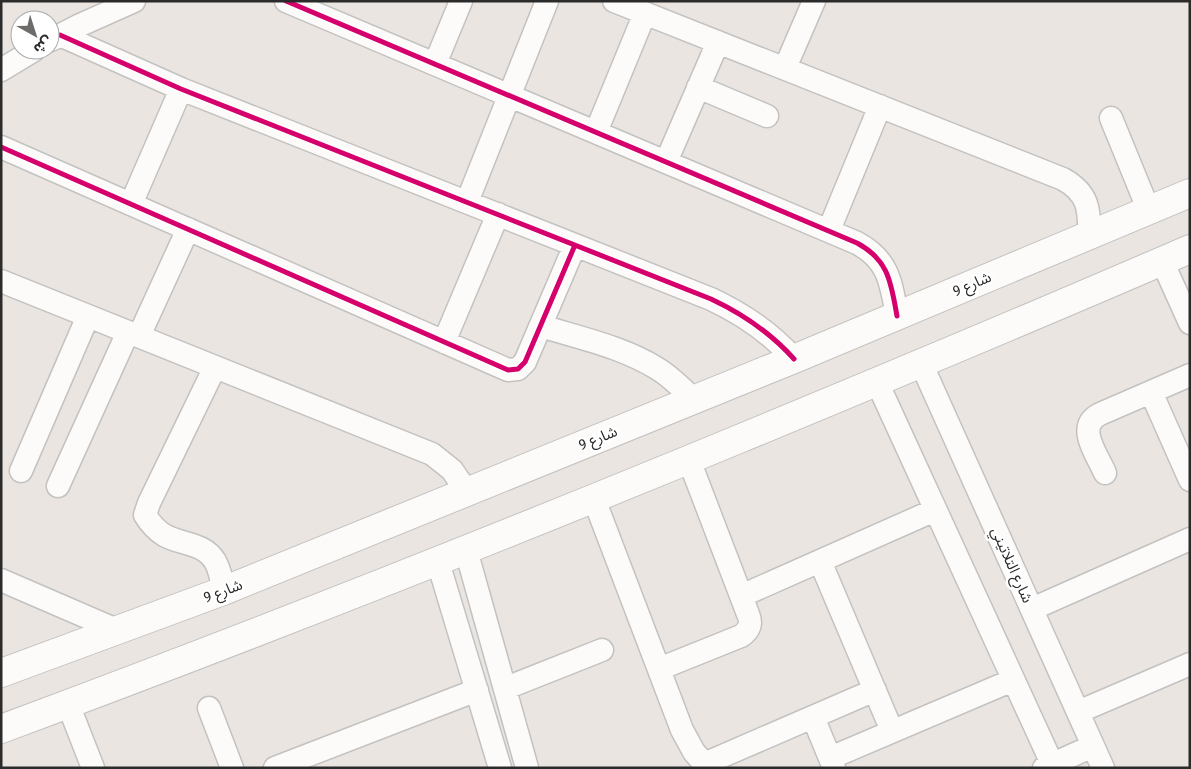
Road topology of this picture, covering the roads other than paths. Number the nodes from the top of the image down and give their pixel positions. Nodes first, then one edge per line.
1 (134, 1) edge
2 (286, 1) edge
3 (461, 1) edge
4 (547, 1) edge
5 (614, 1) edge
6 (814, 1) edge
7 (646, 14) junction
8 (60, 36) edge
9 (60, 40) edge
10 (718, 42) junction
11 (18, 60) edge
12 (435, 64) junction
13 (785, 68) junction
14 (1, 70) edge
15 (698, 87) junction
16 (181, 88) junction
17 (510, 96) junction
18 (880, 106) junction
19 (766, 116) dead end
20 (1111, 118) dead end
21 (596, 132) junction
22 (1, 147) edge
23 (666, 162) junction
24 (1190, 192) edge
25 (467, 202) junction
26 (131, 204) junction
27 (1149, 211) junction
28 (498, 214) junction
29 (188, 229) junction
30 (829, 230) junction
31 (1089, 236) junction
32 (575, 245) junction
33 (1190, 249) edge
34 (1162, 261) junction
35 (1, 281) edge
36 (88, 316) junction
37 (897, 316) junction
38 (1190, 323) edge
39 (541, 326) junction
40 (134, 334) junction
41 (444, 342) junction
42 (794, 358) junction
43 (921, 363) junction
44 (215, 366) junction
45 (1190, 375) edge
46 (877, 382) junction
47 (1151, 392) junction
48 (693, 399) junction
49 (689, 460) junction
50 (22, 471) dead end
51 (1105, 473) dead end
52 (1190, 480) edge
53 (58, 486) dead end
54 (467, 492) junction
55 (594, 499) junction
56 (935, 510) junction
57 (1190, 539) edge
58 (466, 550) junction
59 (820, 561) junction
60 (438, 562) junction
61 (1, 580) edge
62 (224, 591) junction
63 (741, 596) junction
64 (1032, 609) junction
65 (119, 631) junction
66 (602, 650) dead end
67 (1190, 664) edge
68 (8, 667) edge
69 (659, 670) junction
70 (1013, 680) junction
71 (506, 688) junction
72 (477, 690) junction
73 (875, 690) junction
74 (68, 704) junction
75 (209, 708) dead end
76 (1078, 712) junction
77 (813, 717) junction
78 (1, 729) edge
79 (892, 731) junction
80 (1093, 746) junction
81 (832, 763) edge
82 (706, 766) edge
83 (1050, 767) edge
84 (93, 768) edge
85 (232, 768) edge
86 (275, 768) edge
87 (500, 768) edge
88 (527, 768) edge
89 (1103, 768) edge

1 - 8 street
2 - 12 street
3 - 12 street
4 - 17 street
5 - 7 street
6 - 13 street
7 - 10 street
7 - 21 street
9 - 16 street
10 - 13 street
10 - 15 street
11 - 14 street
12 - 17 street
13 - 18 street
15 - 19 street
15 - 23 street
16 - 25 street
16 - 26 street
17 - 21 street
17 - 25 street
18 - 30 street
18 - 31 street
20 - 27 street
21 - 23 street
22 - 26 street
23 - 30 street
24 - 27 main road, شارع 9
25 - 28 street
26 - 29 street
27 - 31 main road, شارع 9
28 - 32 street
28 - 41 street
29 - 40 street
29 - 41 street
30 - 37 street
31 - 37 main road, شارع 9
32 - 39 street
32 - 42 street
33 - 34 main road
34 - 38 street
34 - 43 main road
35 - 36 street
36 - 40 street
36 - 50 street
37 - 42 main road, شارع 9
39 - 41 street
39 - 48 street
40 - 44 street
40 - 53 street
42 - 48 main road, شارع 9
43 - 46 main road
43 - 64 street, شارع التلاتيني
44 - 54 street
44 - 62 street
45 - 47 street
46 - 49 main road
46 - 56 street
47 - 51 street
47 - 52 street
48 - 54 main road, شارع 9
49 - 55 main road
49 - 63 street
54 - 62 main road, شارع 9
55 - 58 main road
55 - 69 street
56 - 59 street
56 - 70 street
57 - 64 street
58 - 60 main road
58 - 71 street
59 - 63 street
59 - 73 street
60 - 72 street
60 - 74 main road
61 - 65 street
62 - 65 main road, شارع 9
63 - 69 street
64 - 76 street, شارع التلاتيني
65 - 68 main road, شارع 9
66 - 71 street
67 - 76 street
69 - 82 street
70 - 79 street
70 - 83 street
71 - 88 street
72 - 86 street
72 - 87 street
73 - 77 street
73 - 79 street
74 - 78 main road
74 - 84 street
75 - 85 street
76 - 80 street, شارع التلاتيني
77 - 81 street
77 - 82 street
79 - 81 street
80 - 83 street
80 - 89 street, شارع التلاتيني

